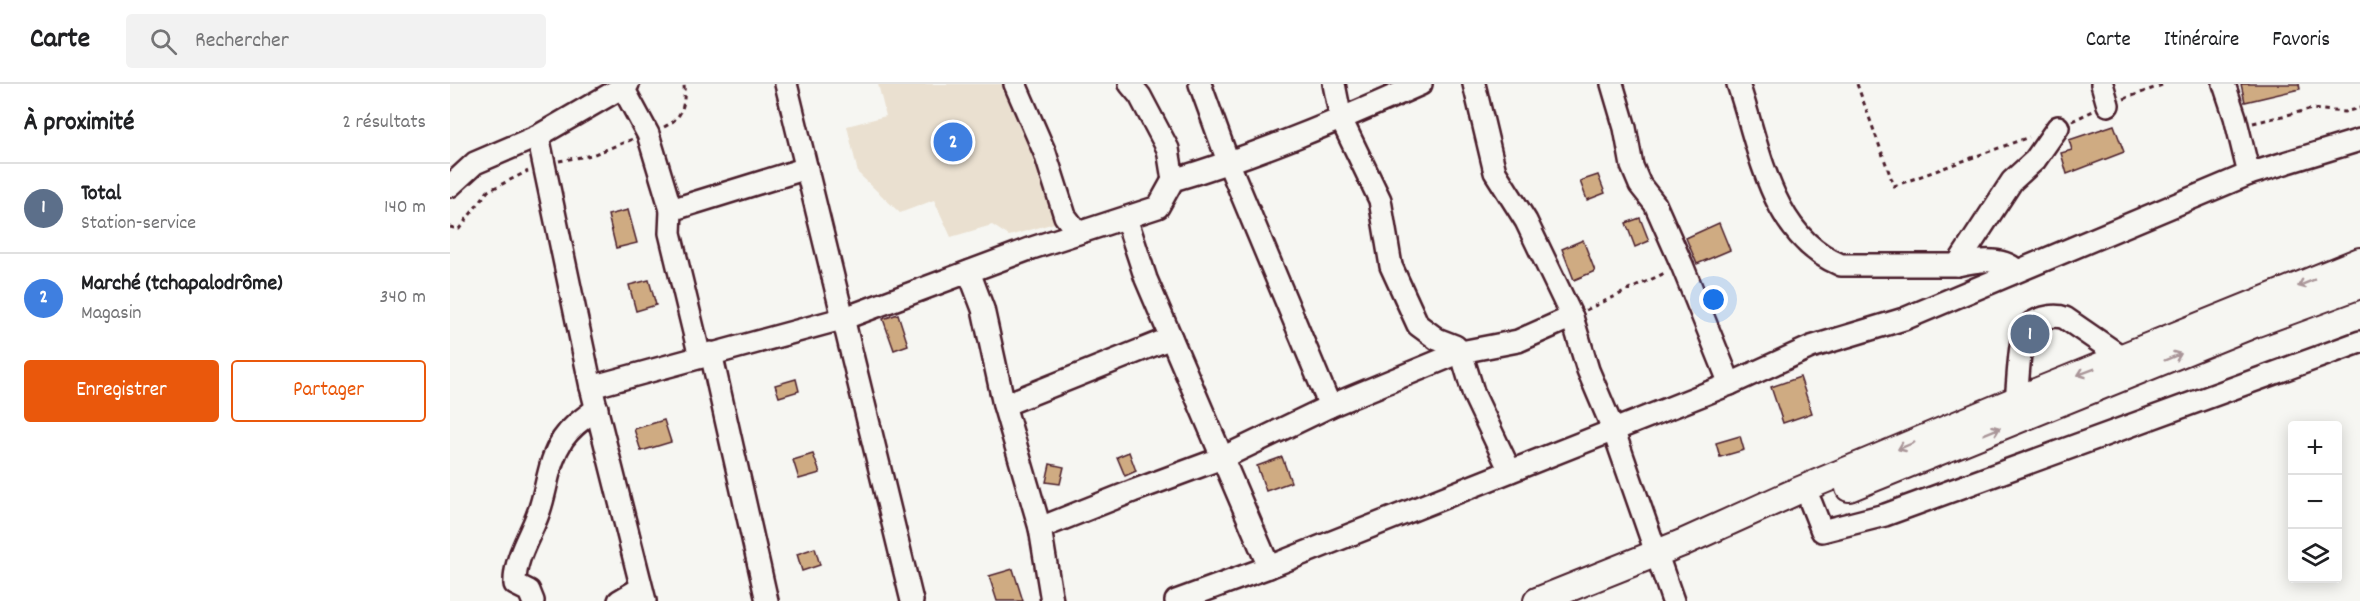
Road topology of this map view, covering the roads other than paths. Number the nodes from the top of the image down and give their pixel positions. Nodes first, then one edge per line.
1 (786, 84) edge
2 (1015, 84) edge
3 (1130, 84) edge
4 (1200, 84) edge
5 (1334, 84) edge
6 (1421, 84) edge
7 (1474, 84) edge
8 (1612, 84) edge
9 (1738, 84) edge
10 (2102, 84) edge
11 (2224, 84) edge
12 (624, 85) edge
13 (2108, 105) dead end
14 (1341, 119) junction
15 (2058, 127) dead end
16 (538, 136) junction
17 (2360, 140) edge
18 (1229, 164) junction
19 (807, 168) junction
20 (2249, 174) junction
21 (1173, 180) junction
22 (450, 186) edge
23 (671, 210) junction
24 (1126, 218) junction
25 (1078, 233) junction
26 (2360, 261) edge
27 (1957, 265) junction
28 (2016, 270) junction
29 (969, 272) junction
30 (2360, 285) edge
31 (1572, 317) junction
32 (845, 318) junction
33 (1171, 338) junction
34 (2360, 342) edge
35 (1461, 352) junction
36 (706, 355) junction
37 (2123, 358) junction
38 (1730, 384) junction
39 (591, 387) junction
40 (2016, 400) junction
41 (1004, 405) junction
42 (1330, 406) junction
43 (597, 408) junction
44 (1613, 429) junction
45 (1222, 458) junction
46 (1510, 471) junction
47 (1811, 503) junction
48 (1040, 528) junction
49 (1657, 559) junction
50 (1269, 567) junction
51 (513, 592) edge
52 (643, 595) edge
53 (533, 601) edge
54 (620, 601) edge
55 (767, 601) edge
56 (912, 601) edge
57 (1052, 601) edge
58 (1176, 601) edge
59 (1537, 601) edge
60 (1568, 601) edge
61 (1673, 601) edge

1 - 19 street
2 - 25 street
3 - 21 street
4 - 18 street
5 - 14 street
6 - 14 street
7 - 31 street
8 - 38 street
9 - 27 street
10 - 13 street
11 - 20 street
12 - 16 street
12 - 23 street
14 - 18 street
14 - 35 street
15 - 27 street
16 - 22 street
16 - 39 street
17 - 20 street
18 - 21 street
18 - 42 street
19 - 23 street
19 - 32 street
20 - 28 street
21 - 24 street
23 - 36 street
24 - 25 street
24 - 33 street
25 - 29 street
26 -> 37 main road
27 - 28 street
28 - 38 street
29 - 32 street
29 - 41 street
47 -> 30 main road
31 - 35 street
31 - 44 street
32 - 36 street
32 - 56 street
33 - 41 street
33 - 45 street
34 - 47 street
35 - 42 street
35 - 46 street
36 - 39 street
36 - 55 street
37 -> 40 main road
37 - 40 street
38 - 44 street
39 - 43 street
40 -> 49 main road
41 - 48 street
42 - 45 street
43 - 51 street
43 - 52 street
44 - 46 street
44 - 49 street
45 - 48 street
45 - 50 street
46 - 50 street
47 - 49 main road
48 - 57 street
49 - 59 main road
49 - 60 main road
49 - 61 street
50 - 58 street
51 - 53 street
52 - 54 street

